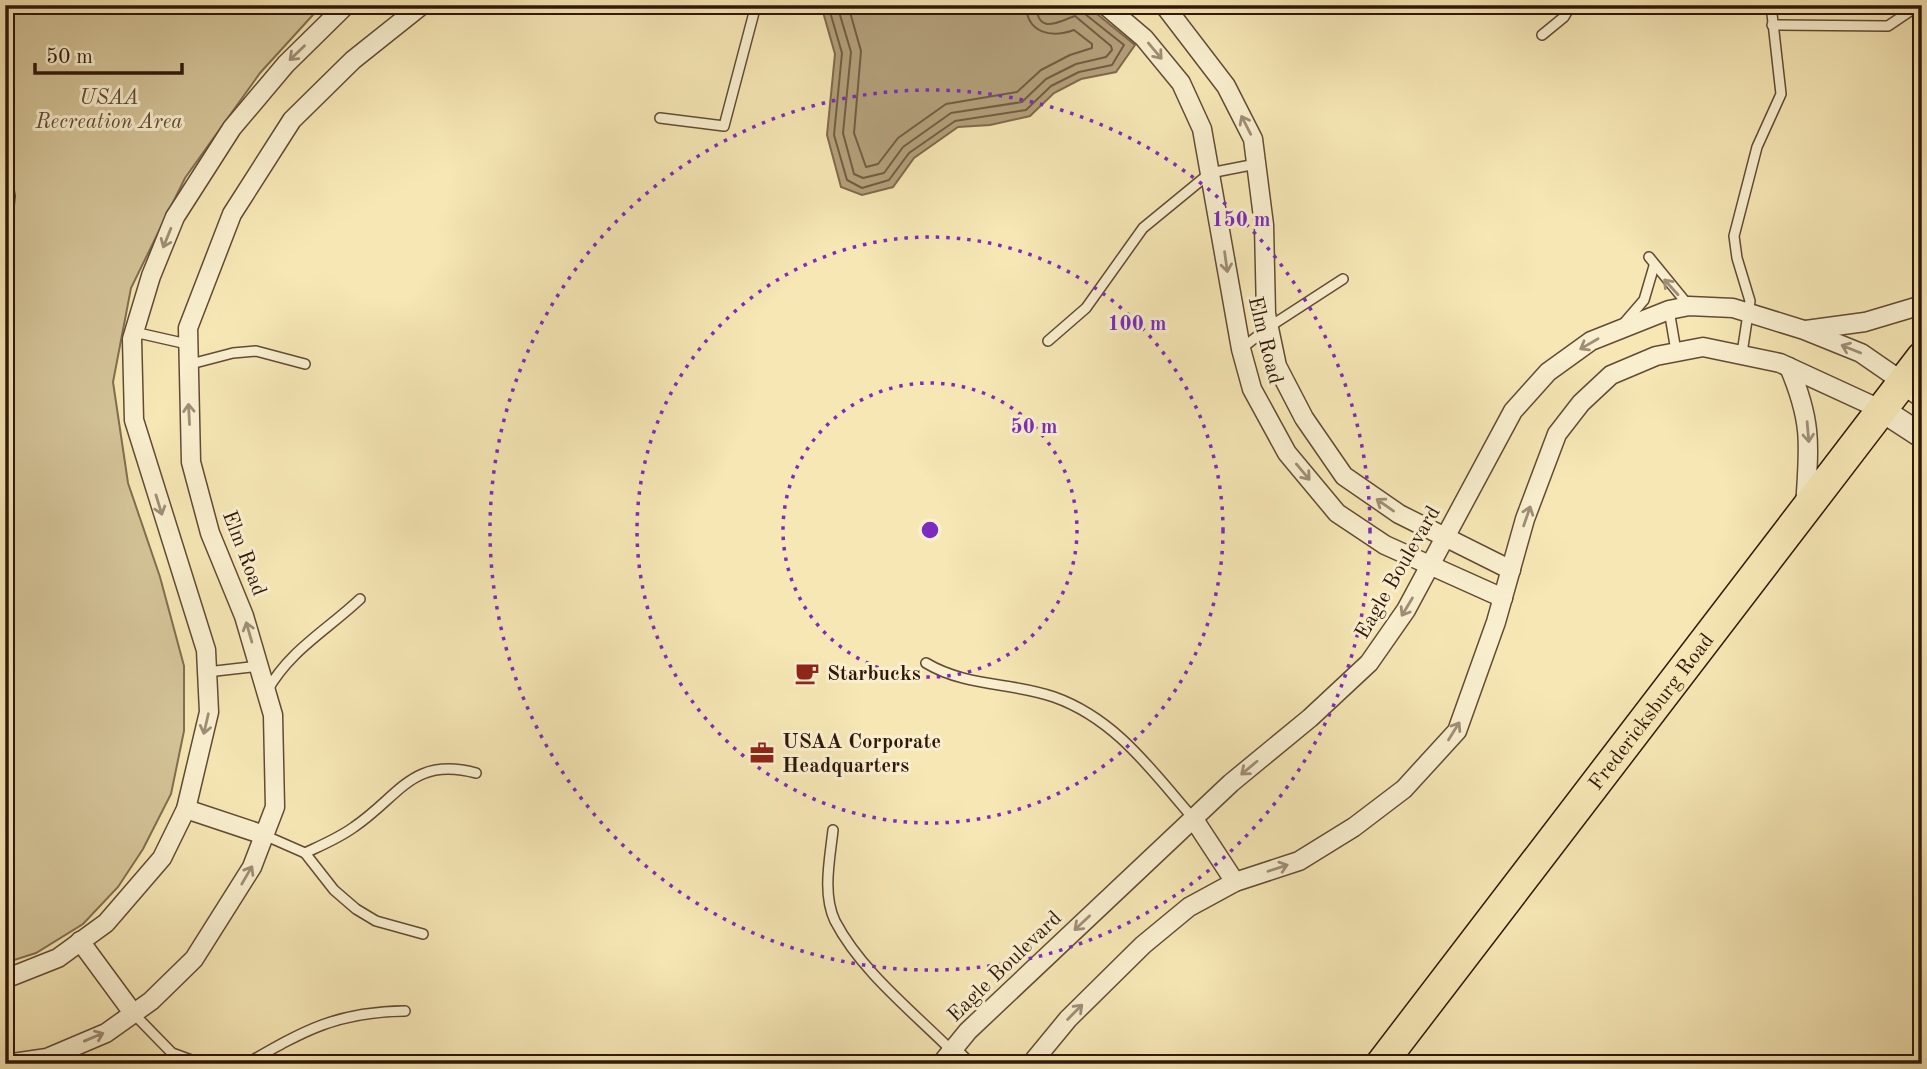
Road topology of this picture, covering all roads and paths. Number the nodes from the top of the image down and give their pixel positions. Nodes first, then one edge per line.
1 (346, 5) edge
2 (422, 5) edge
3 (756, 5) edge
4 (1105, 5) edge
5 (1164, 5) edge
6 (1571, 5) edge
7 (1772, 5) edge
8 (1919, 5) edge
9 (1772, 25) junction
10 (1542, 35) dead end
11 (660, 118) dead end
12 (1256, 164) junction
13 (5, 170) edge
14 (1210, 173) junction
15 (5, 244) edge
16 (1343, 279) dead end
17 (1922, 305) edge
18 (1689, 306) junction
19 (1669, 310) junction
20 (1750, 313) junction
21 (1269, 327) junction
22 (1618, 330) junction
23 (1804, 330) junction
24 (134, 332) junction
25 (1048, 341) dead end
26 (187, 344) junction
27 (1241, 349) junction
28 (1676, 351) junction
29 (1742, 353) junction
30 (1922, 357) edge
31 (305, 364) dead end
32 (187, 365) junction
33 (1789, 367) junction
34 (1912, 389) edge
35 (1882, 410) junction
36 (1922, 436) edge
37 (1805, 509) junction
38 (1444, 539) junction
39 (1429, 567) junction
40 (1511, 569) junction
41 (1503, 598) junction
42 (360, 599) dead end
43 (926, 663) dead end
44 (259, 666) junction
45 (207, 672) junction
46 (267, 693) junction
47 (476, 773) dead end
48 (186, 809) junction
49 (1193, 818) junction
50 (833, 830) dead end
51 (264, 835) junction
52 (305, 853) junction
53 (1235, 882) junction
54 (423, 934) dead end
55 (80, 941) junction
56 (5, 979) edge
57 (405, 1011) dead end
58 (133, 1013) junction
59 (5, 1057) edge
60 (946, 1057) edge
61 (7, 1064) edge
62 (202, 1064) edge
63 (246, 1064) edge
64 (965, 1064) edge
65 (1031, 1064) edge
66 (1381, 1064) edge

1 -> 24 street
2 - 26 street, Elm Road
3 - 11 lane
4 -> 14 street, Elm Road
12 -> 5 street, Elm Road
6 - 10 lane
7 - 9 lane
8 - 9 lane
9 - 20 lane
12 - 14 lane
12 - 21 street, Elm Road
13 - 15 lane
14 - 25 lane
14 -> 27 street, Elm Road
16 - 21 lane
17 - 23 street
18 - 19 street, Eagle Boulevard
18 - 20 street, Eagle Boulevard
18 -> 22 lane
19 - 22 street, Eagle Boulevard
19 - 28 lane
20 - 23 street, Eagle Boulevard
20 - 29 lane
21 - 27 lane
38 -> 21 street, Elm Road
22 -> 38 street, Eagle Boulevard
34 -> 23 street, Eagle Boulevard
24 - 26 lane
24 -> 45 street
26 - 32 street, Elm Road
27 -> 39 street, Elm Road
28 - 29 street
40 -> 28 street
29 - 33 street
30 - 34 main road, Fredericksburg Road
31 - 32 lane
44 -> 32 street, Elm Road
33 - 35 street
33 -> 37 street
34 - 35 main road, Fredericksburg Road
35 - 36 street
35 - 37 main road, Fredericksburg Road
37 - 66 main road, Fredericksburg Road
38 - 39 street, Eagle Boulevard
38 - 40 street, Elm Road
39 - 41 street, Elm Road
39 -> 49 street, Eagle Boulevard
40 - 41 street
53 -> 41 street
42 - 46 lane
43 - 49 lane
44 - 45 lane
44 - 46 street, Elm Road
45 -> 48 street
46 - 51 street, Elm Road
47 - 52 lane
48 - 51 street
48 - 55 street
49 - 53 street
49 -> 60 street, Eagle Boulevard
50 - 60 lane
51 - 52 lane
58 -> 51 street, Elm Road
52 - 54 lane
65 -> 53 street
55 - 56 street
55 - 58 street
57 - 63 lane
61 -> 58 street, Elm Road
58 - 62 lane
59 - 61 lane
60 - 64 street

